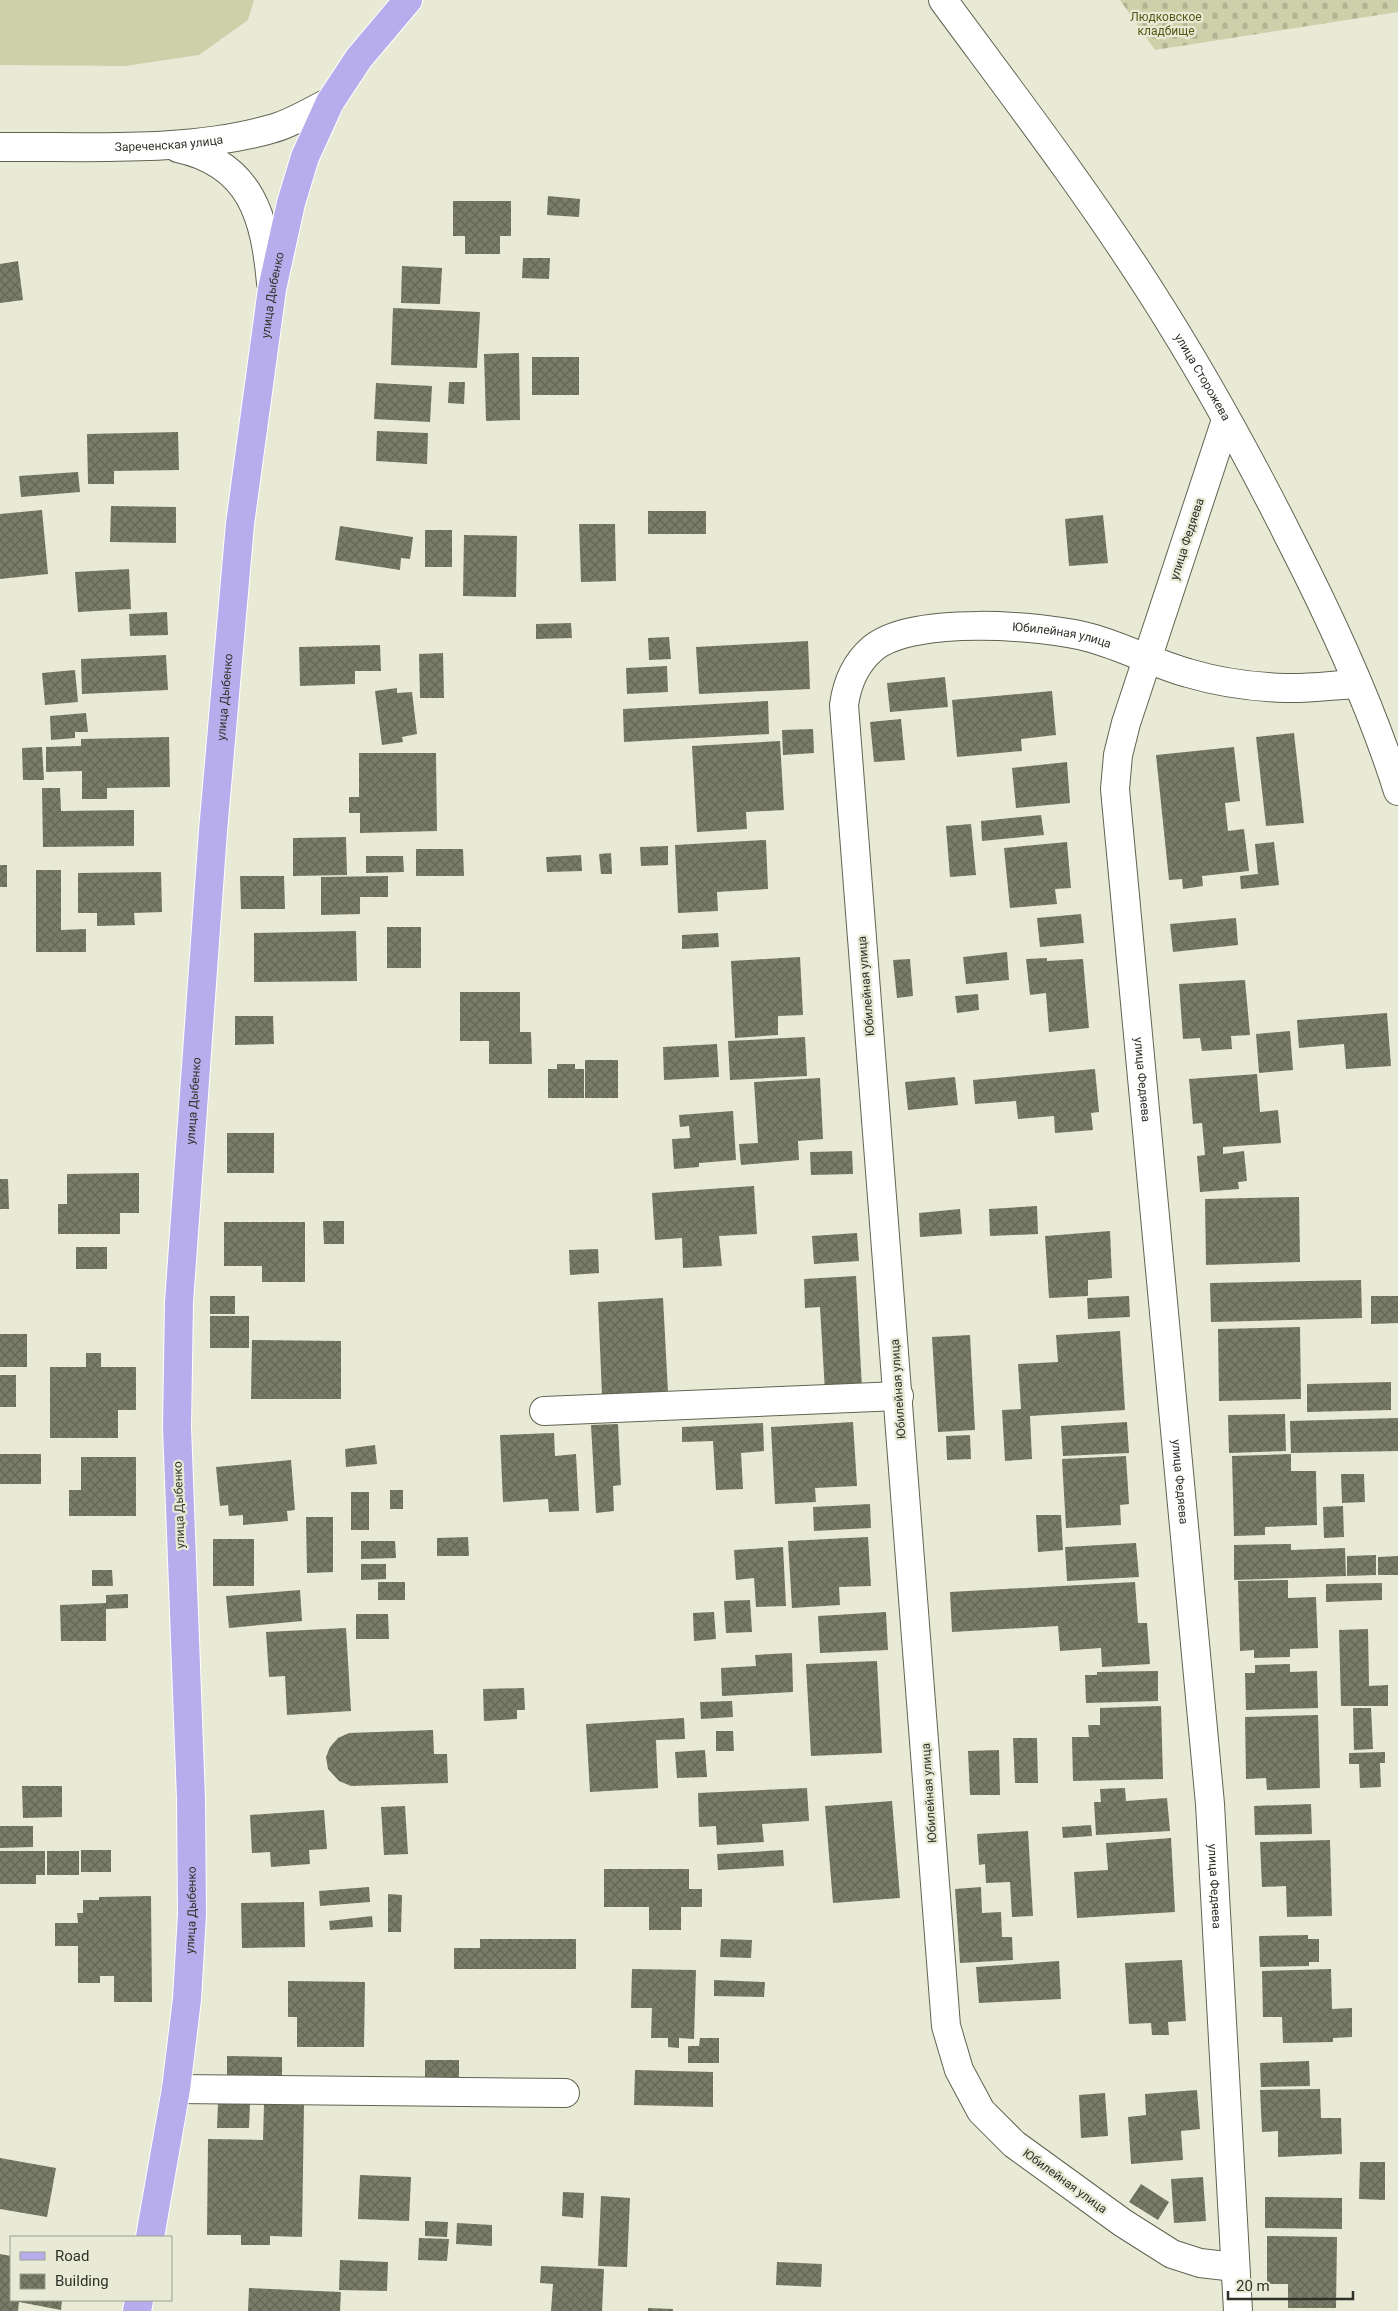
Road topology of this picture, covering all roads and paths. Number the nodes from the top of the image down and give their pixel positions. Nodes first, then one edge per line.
1 (408, 0) edge
2 (943, 0) edge
3 (330, 102) junction
4 (160, 144) junction
5 (0, 147) edge
6 (272, 289) junction
7 (1226, 420) junction
8 (1148, 659) junction
9 (1358, 684) junction
10 (1398, 791) edge
11 (899, 1396) junction
12 (544, 1411) dead end
13 (176, 2089) junction
14 (565, 2092) dead end
15 (150, 2236) edge
16 (1235, 2267) junction
17 (1238, 2311) edge

1 - 3 main road, улица Дыбенко
2 - 7 street, улица Сторожева
3 - 4 street, Зареченская улица
3 - 6 main road, улица Дыбенко
4 - 5 street, Зареченская улица
4 - 6 street
6 - 13 main road, улица Дыбенко
7 - 8 street, улица Федяева
7 - 9 street, улица Сторожева
8 - 9 street
8 - 11 street, Юбилейная улица
8 - 16 street, улица Федяева
9 - 10 street, улица Сторожева
11 - 12 street
11 - 16 street, Юбилейная улица
13 - 14 street
13 - 15 main road, улица Дыбенко
16 - 17 street, улица Федяева

